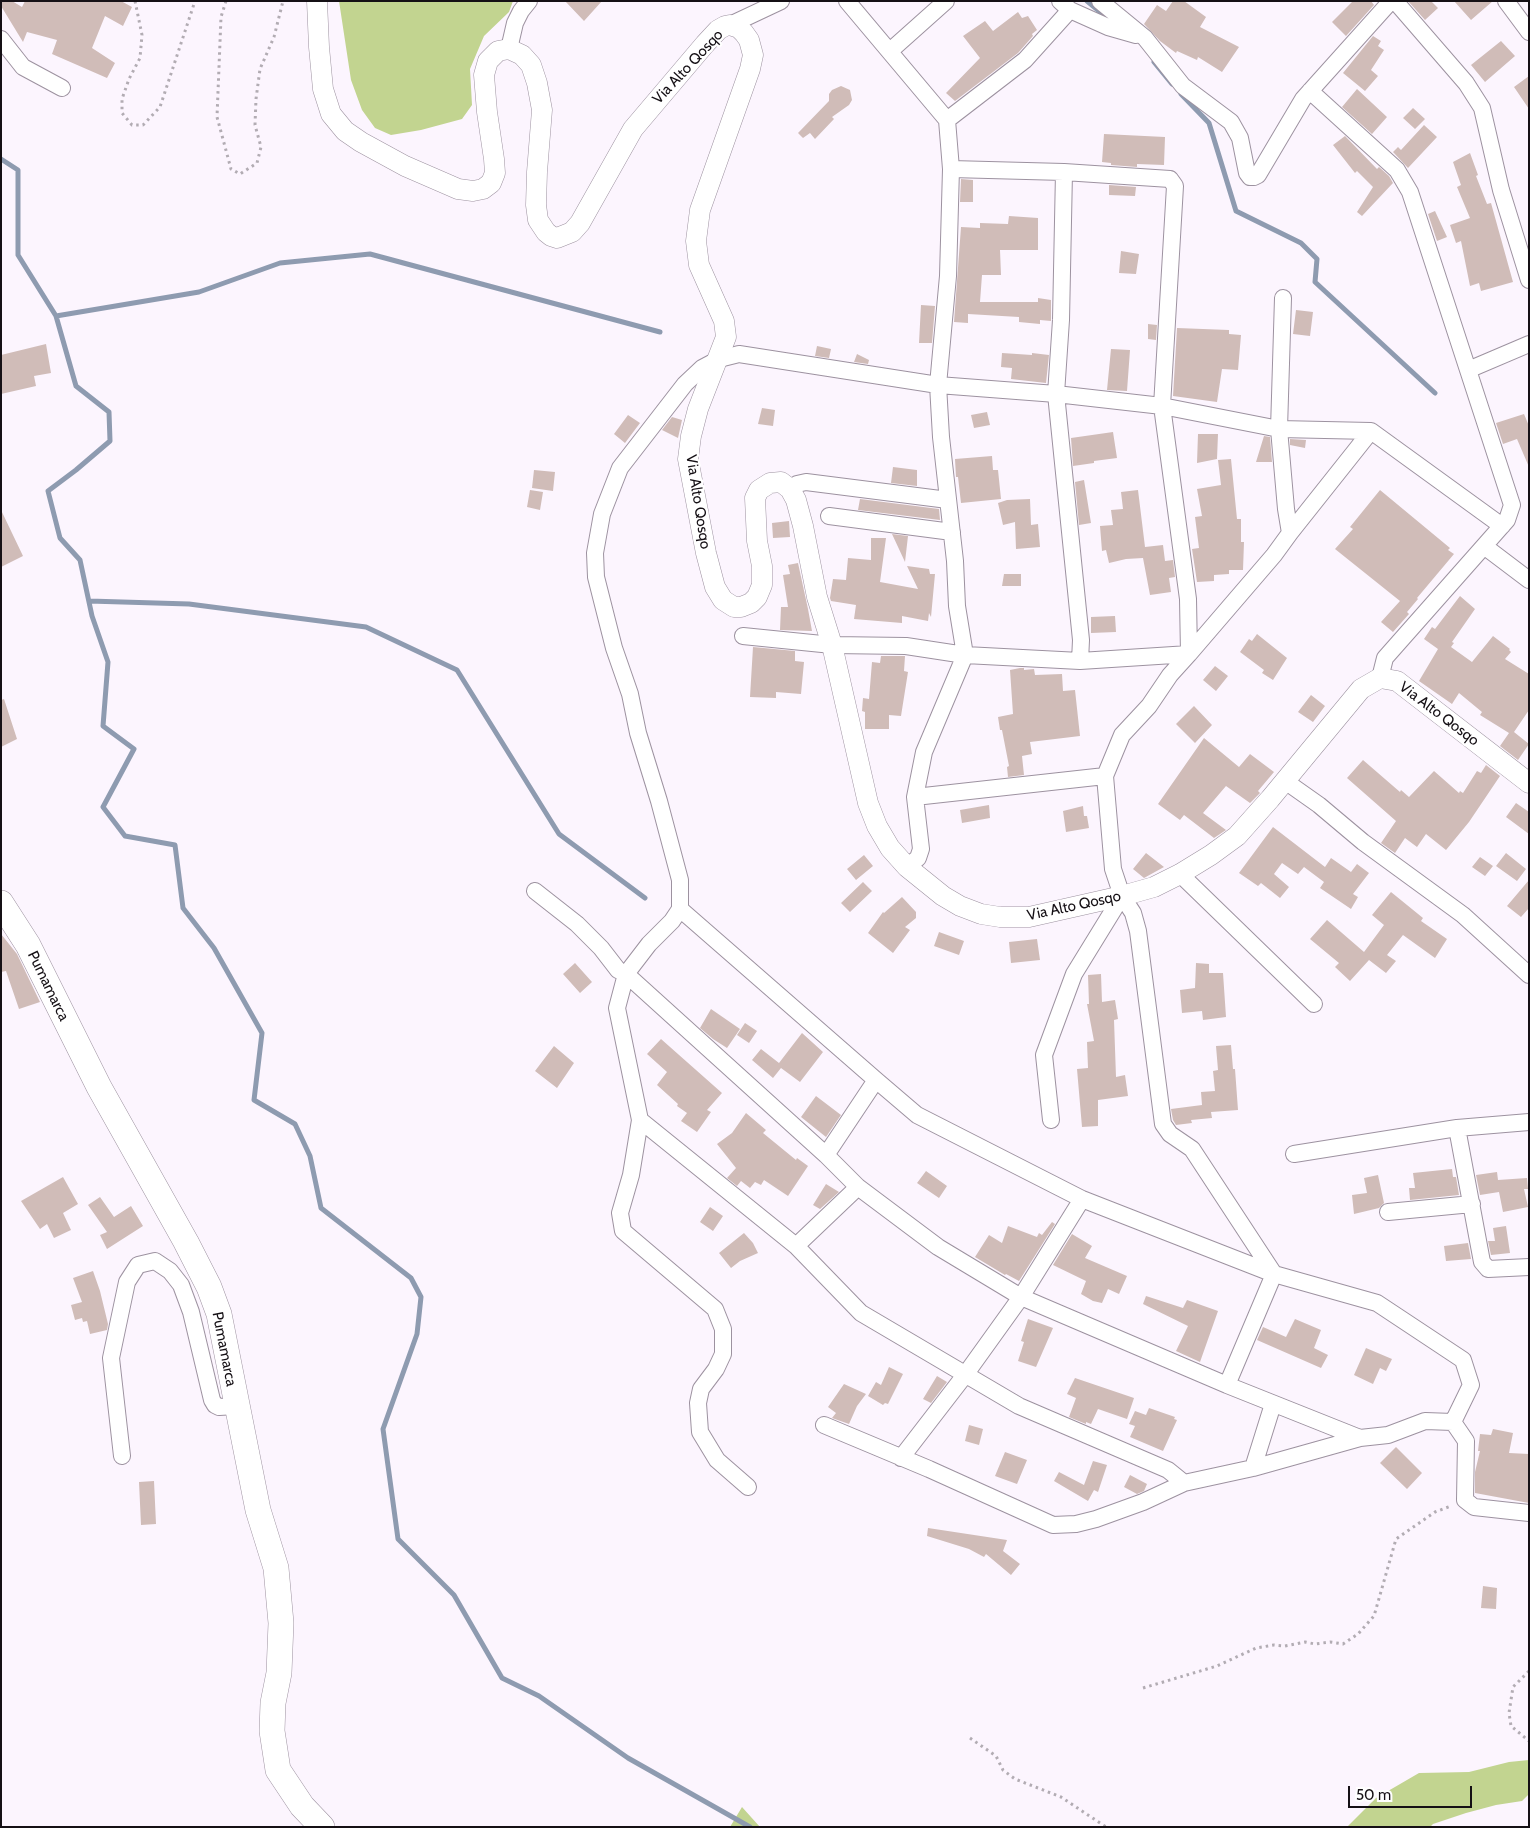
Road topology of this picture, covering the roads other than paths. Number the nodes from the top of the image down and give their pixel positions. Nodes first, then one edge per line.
1 (317, 1) edge
2 (529, 1) edge
3 (781, 1) edge
4 (847, 1) edge
5 (946, 1) edge
6 (1100, 1) edge
7 (1391, 1) edge
8 (1395, 1) edge
9 (1506, 1) edge
10 (1065, 6) edge
11 (730, 25) junction
12 (1529, 32) edge
13 (1145, 38) junction
14 (1, 39) edge
15 (509, 49) junction
16 (890, 51) junction
17 (62, 88) dead end
18 (1310, 91) junction
19 (946, 120) junction
20 (951, 169) junction
21 (1064, 172) junction
22 (1529, 280) edge
23 (1283, 298) dead end
24 (1529, 344) edge
25 (719, 359) junction
26 (1468, 370) junction
27 (938, 385) junction
28 (1056, 394) junction
29 (1162, 406) junction
30 (1279, 429) junction
31 (1371, 431) junction
32 (790, 489) junction
33 (948, 500) junction
34 (829, 516) dead end
35 (1502, 526) junction
36 (952, 532) junction
37 (1290, 533) junction
38 (1484, 546) junction
39 (1529, 580) edge
40 (743, 636) dead end
41 (832, 645) junction
42 (1189, 654) junction
43 (965, 655) junction
44 (1080, 661) junction
45 (1380, 678) junction
46 (1105, 776) junction
47 (1285, 781) junction
48 (1529, 783) edge
49 (915, 797) junction
50 (906, 867) junction
51 (1180, 874) junction
52 (535, 892) dead end
53 (1122, 896) junction
54 (1, 903) edge
55 (680, 909) junction
56 (626, 974) junction
57 (1529, 975) edge
58 (1314, 1004) dead end
59 (876, 1080) junction
60 (640, 1120) junction
61 (1051, 1120) dead end
62 (1529, 1122) edge
63 (1457, 1128) junction
64 (1294, 1154) dead end
65 (826, 1155) junction
66 (858, 1187) junction
67 (1082, 1199) junction
68 (1472, 1204) junction
69 (1388, 1212) dead end
70 (796, 1246) junction
71 (1529, 1266) edge
72 (1274, 1274) junction
73 (1021, 1297) junction
74 (965, 1375) junction
75 (1227, 1385) junction
76 (1273, 1404) junction
77 (236, 1406) junction
78 (1453, 1422) junction
79 (824, 1425) dead end
80 (1360, 1438) junction
81 (122, 1456) dead end
82 (902, 1458) junction
83 (1253, 1468) junction
84 (1184, 1483) junction
85 (748, 1487) dead end
86 (1529, 1513) edge
87 (322, 1827) edge

1 - 15 street
2 - 15 street
3 - 11 street
4 - 16 street
5 - 16 street
6 - 13 street
7 - 18 street
8 - 22 street
9 - 12 street
10 - 13 street
10 - 19 street
11 - 15 street, Via Alto Qosqo
11 - 25 street, Via Alto Qosqo
13 - 18 street
14 - 17 street
16 - 19 street
18 - 26 street
19 - 20 street
20 - 21 street
20 - 27 street
21 - 28 street
21 - 29 street
23 - 30 street
24 - 26 street
25 - 27 street
25 - 32 street, Via Alto Qosqo
25 - 55 street
26 - 35 street
27 - 28 street
27 - 33 street
28 - 29 street
28 - 44 street
29 - 30 street
29 - 42 street
30 - 31 street
30 - 37 street
31 - 35 street
31 - 37 street
32 - 33 street
32 - 41 street, Via Alto Qosqo
33 - 36 street
34 - 36 street
35 - 38 street
36 - 43 street
37 - 42 street
38 - 39 street
38 - 45 street
40 - 41 street
41 - 43 street
41 - 50 street, Via Alto Qosqo
42 - 44 street
42 - 46 street
43 - 44 street
43 - 49 street
45 - 47 street, Via Alto Qosqo
45 - 48 street, Via Alto Qosqo
46 - 49 street
46 - 53 street
47 - 51 street, Via Alto Qosqo
47 - 57 street
49 - 50 street
50 - 53 street, Via Alto Qosqo
51 - 53 street, Via Alto Qosqo
51 - 58 street
52 - 56 street
53 - 61 street
53 - 72 street
54 - 77 main road, Pumamarca
55 - 56 street
55 - 59 street
56 - 60 street
56 - 65 street
59 - 65 street
59 - 67 street
60 - 70 street
60 - 85 street
62 - 63 street
63 - 64 street
63 - 68 street
65 - 66 street
66 - 70 street
66 - 73 street
67 - 72 street
67 - 73 street
68 - 69 street
68 - 71 street
70 - 74 street
72 - 75 street
72 - 78 street
73 - 74 street
73 - 75 street
74 - 82 street
74 - 84 street
75 - 76 street
76 - 80 street
76 - 83 street
77 - 81 street
77 - 87 main road, Pumamarca
78 - 80 street
78 - 86 street
79 - 82 street
80 - 83 street
82 - 84 street
83 - 84 street

